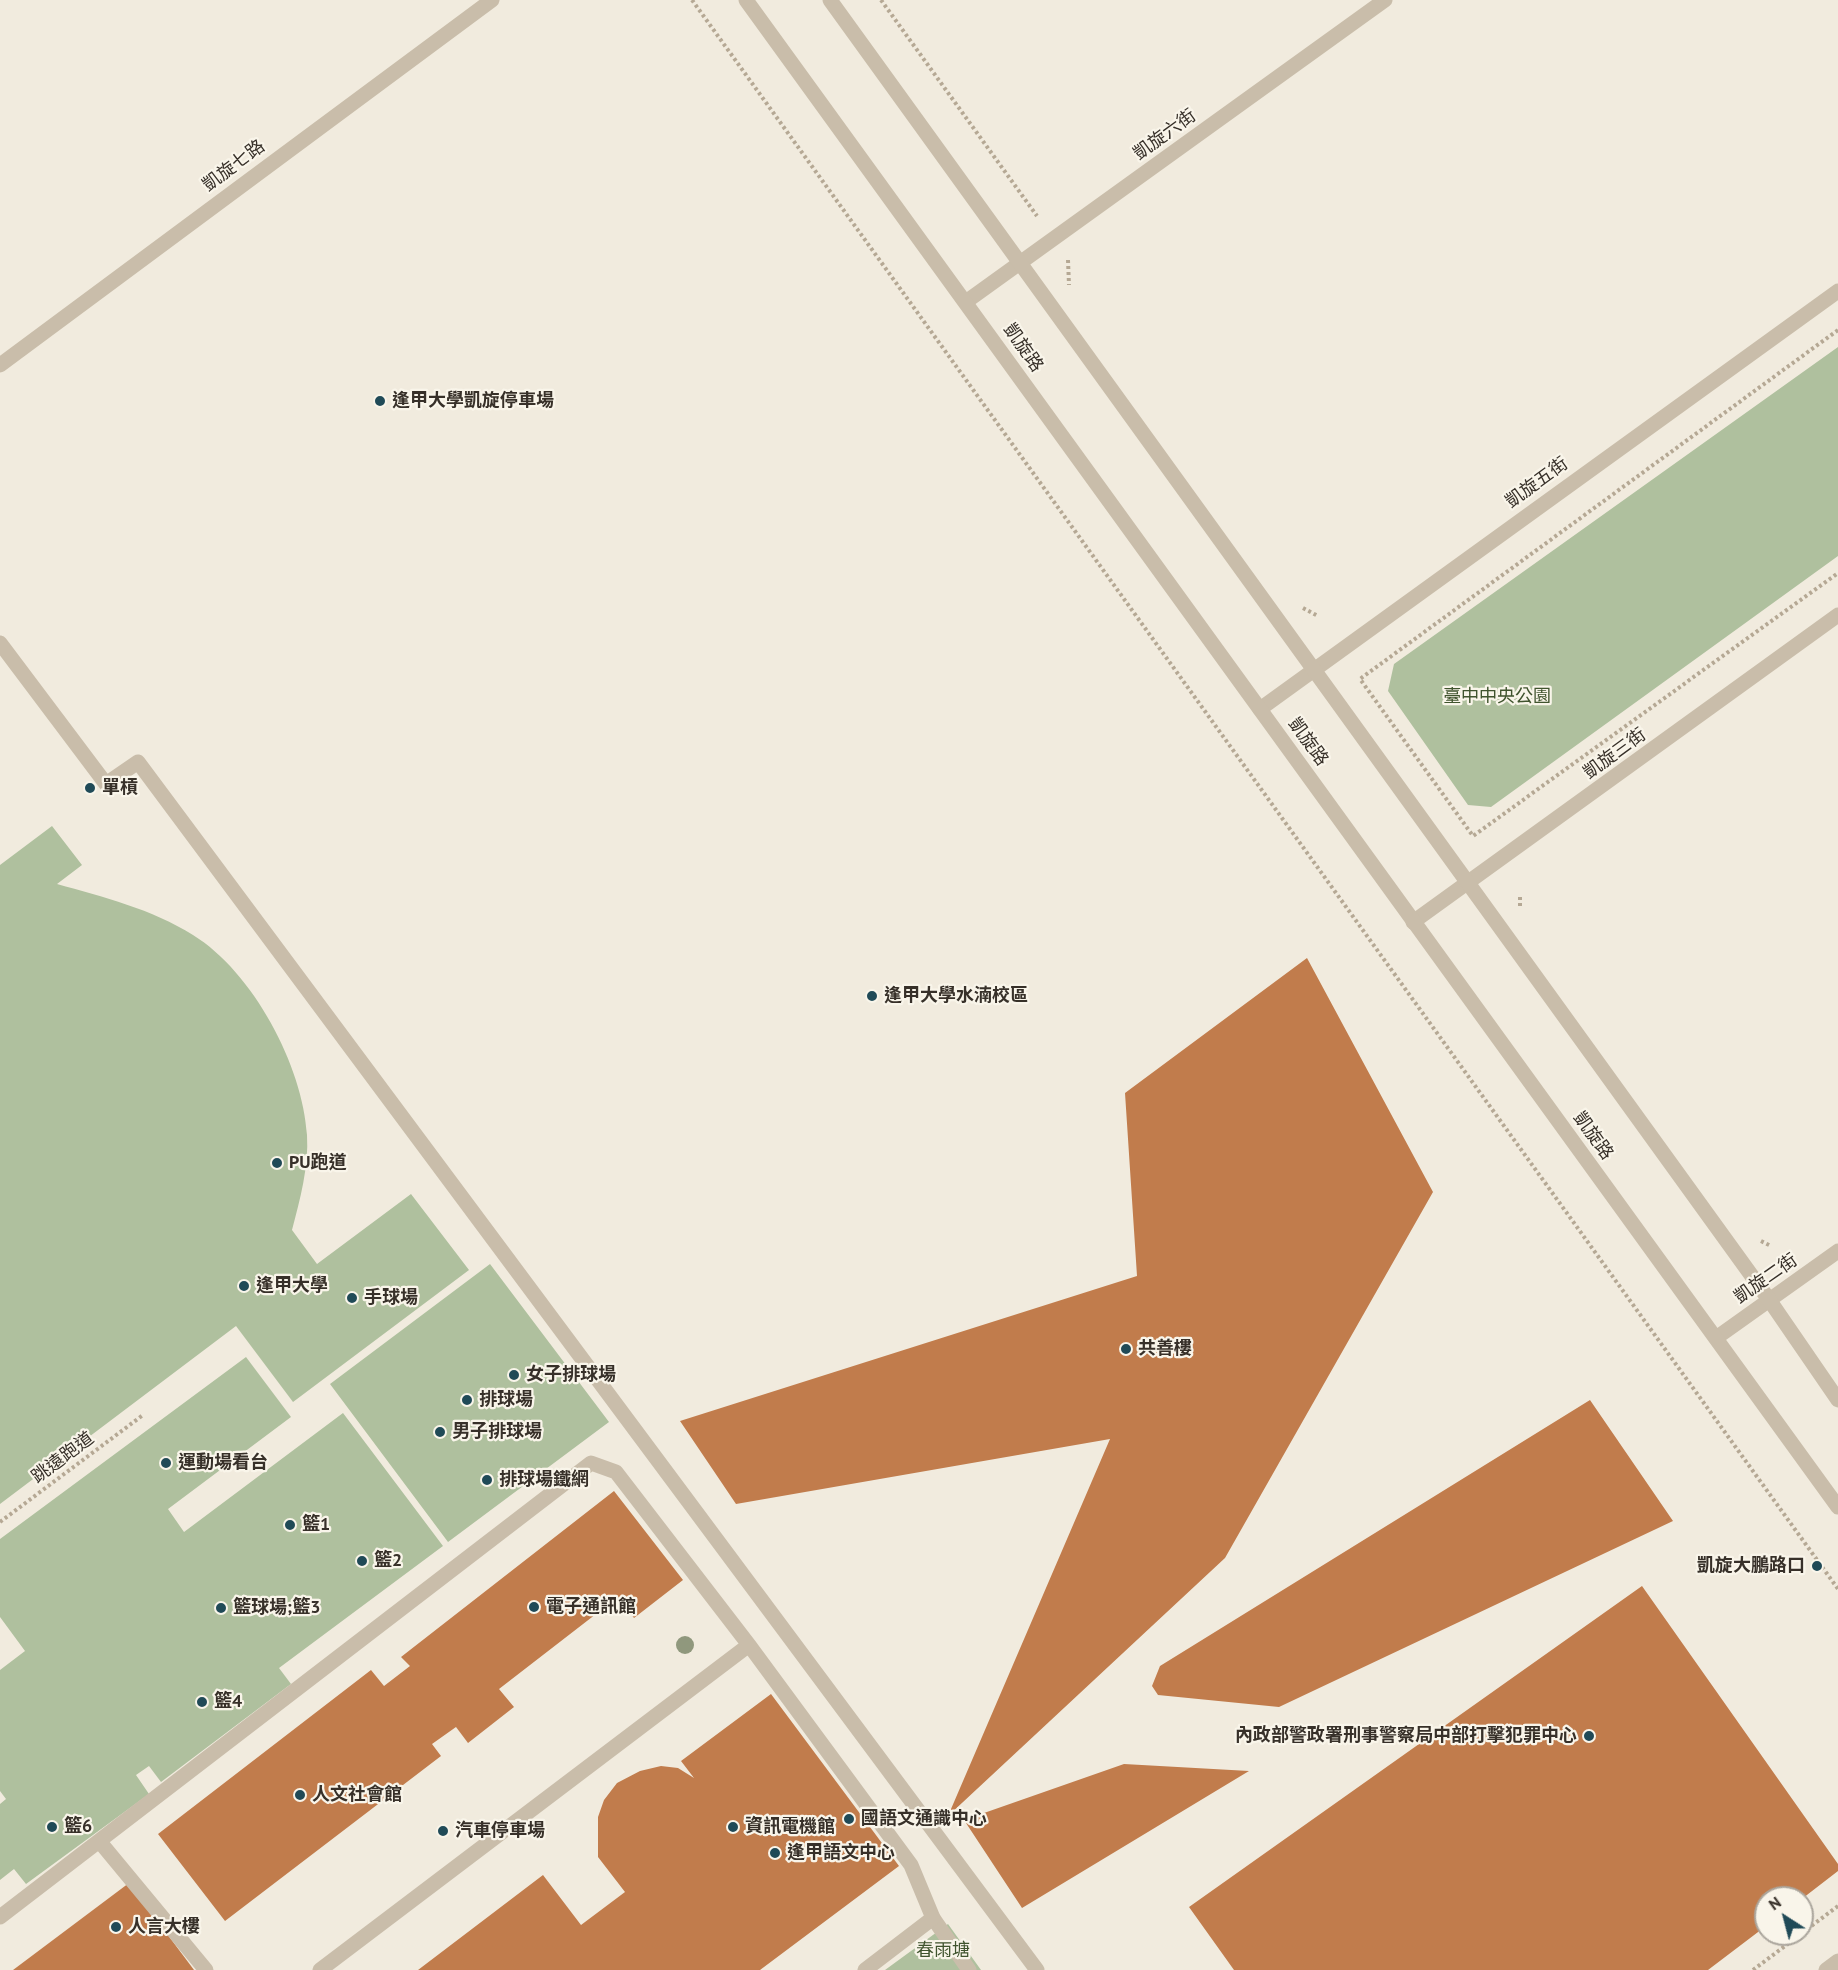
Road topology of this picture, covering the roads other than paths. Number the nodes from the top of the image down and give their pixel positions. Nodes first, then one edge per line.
1 (492, 0) edge
2 (747, 0) edge
3 (830, 0) edge
4 (1385, 0) edge
5 (1021, 263) junction
6 (1838, 291) edge
7 (967, 301) junction
8 (0, 365) edge
9 (1838, 615) edge
10 (0, 643) edge
11 (1312, 669) junction
12 (1260, 709) junction
13 (1467, 885) junction
14 (1413, 922) junction
15 (1838, 1251) edge
16 (1770, 1301) junction
17 (1716, 1338) junction
18 (1838, 1400) edge
19 (1838, 1507) edge
20 (749, 1645) junction
21 (100, 1842) junction
22 (0, 1917) edge
23 (933, 1918) junction
24 (1838, 1961) edge
25 (206, 1970) edge
26 (320, 1970) edge
27 (865, 1970) edge
28 (969, 1970) edge
29 (1037, 1970) edge
30 (1826, 1970) edge

1 - 8 street, 凱旋七路
2 - 7 street, 凱旋路
3 - 5 street
4 - 5 street, 凱旋六街
5 - 7 street, 凱旋六街
5 - 11 street
6 - 11 street, 凱旋五街
7 - 12 street, 凱旋路
9 - 13 street, 凱旋三街
10 - 29 street
11 - 12 street, 凱旋五街
11 - 13 street
12 - 14 street, 凱旋路
13 - 14 street, 凱旋三街
13 - 16 street
14 - 17 street, 凱旋路
15 - 16 street, 凱旋二街
16 - 17 street, 凱旋二街
16 - 18 street
17 - 19 street, 凱旋路
20 - 21 street
20 - 23 street
20 - 26 street
21 - 22 street
21 - 25 street
23 - 27 street
23 - 28 street
24 - 30 street

